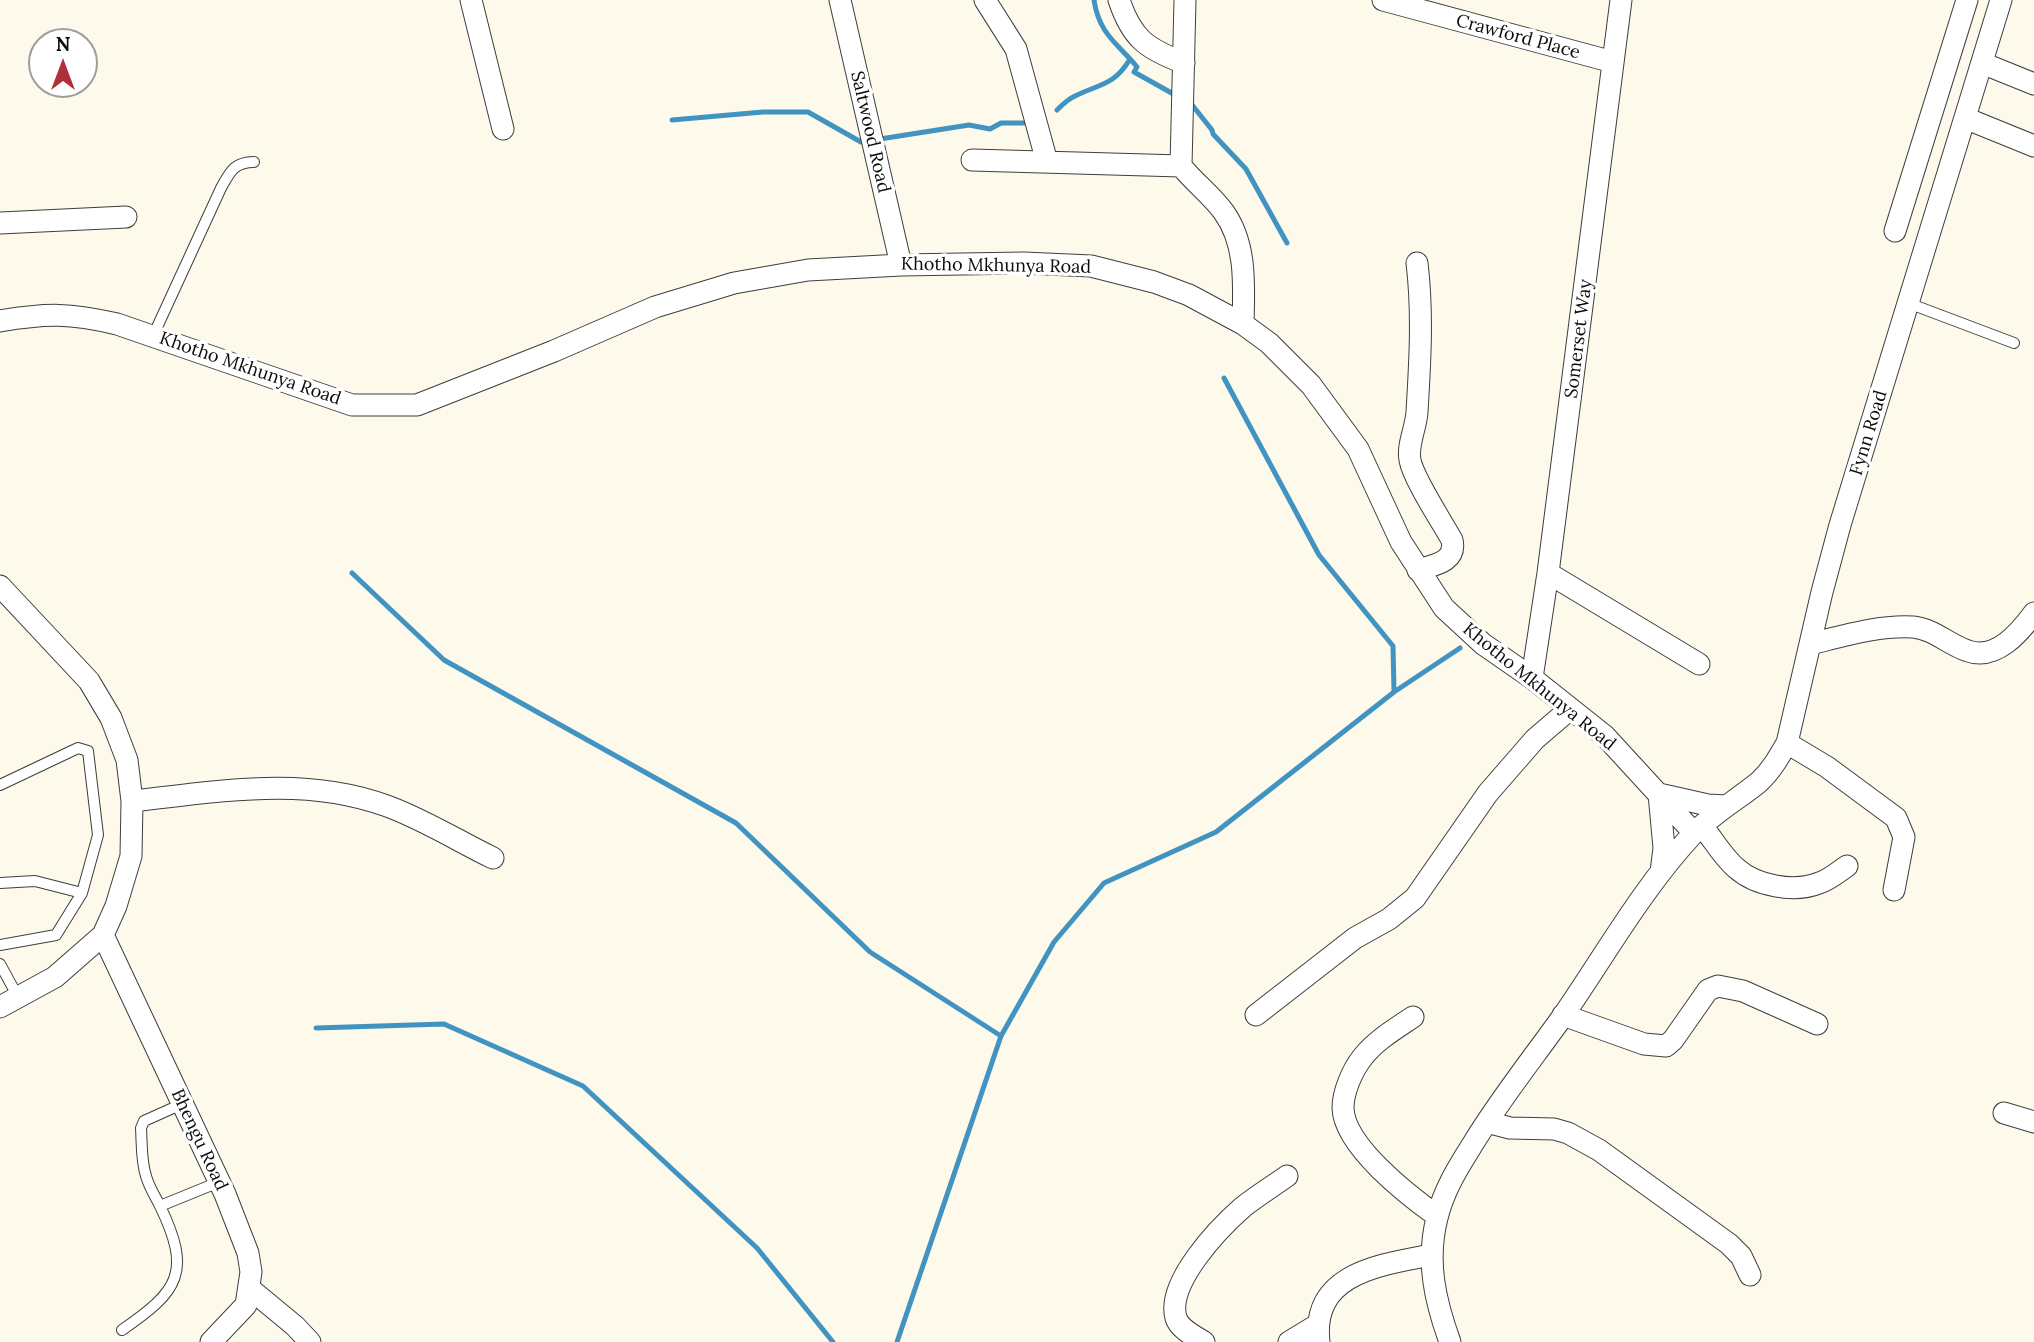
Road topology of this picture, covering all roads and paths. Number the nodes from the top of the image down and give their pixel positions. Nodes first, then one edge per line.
1 (471, 0) edge
2 (840, 0) edge
3 (985, 0) edge
4 (1119, 0) edge
5 (1185, 0) edge
6 (1383, 0) edge
7 (1621, 0) edge
8 (1967, 0) edge
9 (2001, 0) edge
10 (1184, 62) junction
11 (1612, 62) junction
12 (1982, 63) junction
13 (2034, 84) edge
14 (1965, 117) junction
15 (503, 129) dead end
16 (2034, 146) edge
17 (972, 160) dead end
18 (254, 162) dead end
19 (1047, 162) junction
20 (1181, 166) junction
21 (126, 217) dead end
22 (0, 223) edge
23 (1895, 231) dead end
24 (1417, 263) dead end
25 (901, 265) junction
26 (1908, 303) junction
27 (0, 321) edge
28 (1243, 324) junction
29 (153, 336) junction
30 (2014, 343) dead end
31 (1418, 570) junction
32 (1548, 573) junction
33 (0, 586) edge
34 (2034, 612) edge
35 (1811, 643) junction
36 (1699, 664) dead end
37 (1532, 678) junction
38 (1570, 709) junction
39 (1787, 743) junction
40 (0, 785) edge
41 (1659, 794) junction
42 (132, 801) junction
43 (1726, 806) junction
44 (1698, 829) junction
45 (493, 858) dead end
46 (1847, 866) dead end
47 (1661, 872) junction
48 (0, 883) edge
49 (1894, 890) dead end
50 (82, 893) junction
51 (103, 935) junction
52 (0, 945) edge
53 (0, 964) edge
54 (9, 1002) edge
55 (1256, 1015) dead end
56 (1563, 1015) junction
57 (1413, 1017) dead end
58 (1817, 1024) dead end
59 (182, 1104) junction
60 (2004, 1113) dead end
61 (1487, 1122) junction
62 (2034, 1122) edge
63 (1287, 1176) dead end
64 (219, 1182) junction
65 (160, 1206) junction
66 (1437, 1216) junction
67 (1431, 1255) junction
68 (1750, 1275) dead end
69 (249, 1289) junction
70 (121, 1331) dead end
71 (1318, 1333) edge
72 (211, 1342) edge
73 (310, 1342) edge
74 (1204, 1342) edge
75 (1289, 1342) edge
76 (1450, 1342) edge

1 - 15 street
2 - 25 street, Saltwood Road
3 - 19 street
4 - 10 street
5 - 10 street
6 - 11 street, Crawford Place
7 - 11 street, Somerset Way
8 - 23 street
9 - 12 street, Fynn Road
10 - 20 street
11 - 32 street, Somerset Way
12 - 13 street
12 - 14 street, Fynn Road
14 - 16 street
14 - 26 street, Fynn Road
17 - 19 street
18 - 29 lane
19 - 20 street
20 - 28 street
21 - 22 street
24 - 31 street
25 - 28 street, Khotho Mkhunya Road
25 - 29 street, Khotho Mkhunya Road
26 - 30 lane
26 - 35 street, Fynn Road
27 - 29 street, Khotho Mkhunya Road
28 - 31 street, Khotho Mkhunya Road
31 - 37 street, Khotho Mkhunya Road
32 - 36 street
32 - 37 street, Somerset Way
33 - 42 street
34 - 35 street
35 - 39 street, Fynn Road
37 - 38 street, Khotho Mkhunya Road
38 - 41 street, Khotho Mkhunya Road
38 - 55 street
39 - 43 street, Fynn Road
39 - 49 street
40 - 50 lane
41 - 43 street
41 - 44 street, Khotho Mkhunya Road
41 - 47 street
42 - 45 street
42 - 51 street
43 - 44 street, Fynn Road
44 - 46 street, Khotho Mkhunya Road
44 - 47 street
47 - 56 street
48 - 50 lane
50 - 52 lane
51 - 54 street
51 - 59 street, Bhengu Road
53 - 54 lane
56 - 58 street
56 - 61 street
57 - 66 street
59 - 64 street, Bhengu Road
59 - 65 lane
60 - 62 street
61 - 66 street
61 - 68 street
63 - 74 street
64 - 65 lane
64 - 69 street, Bhengu Road
65 - 70 lane
66 - 67 street
67 - 71 street
67 - 76 street
69 - 72 street, Bhengu Road
69 - 73 street
71 - 75 street

